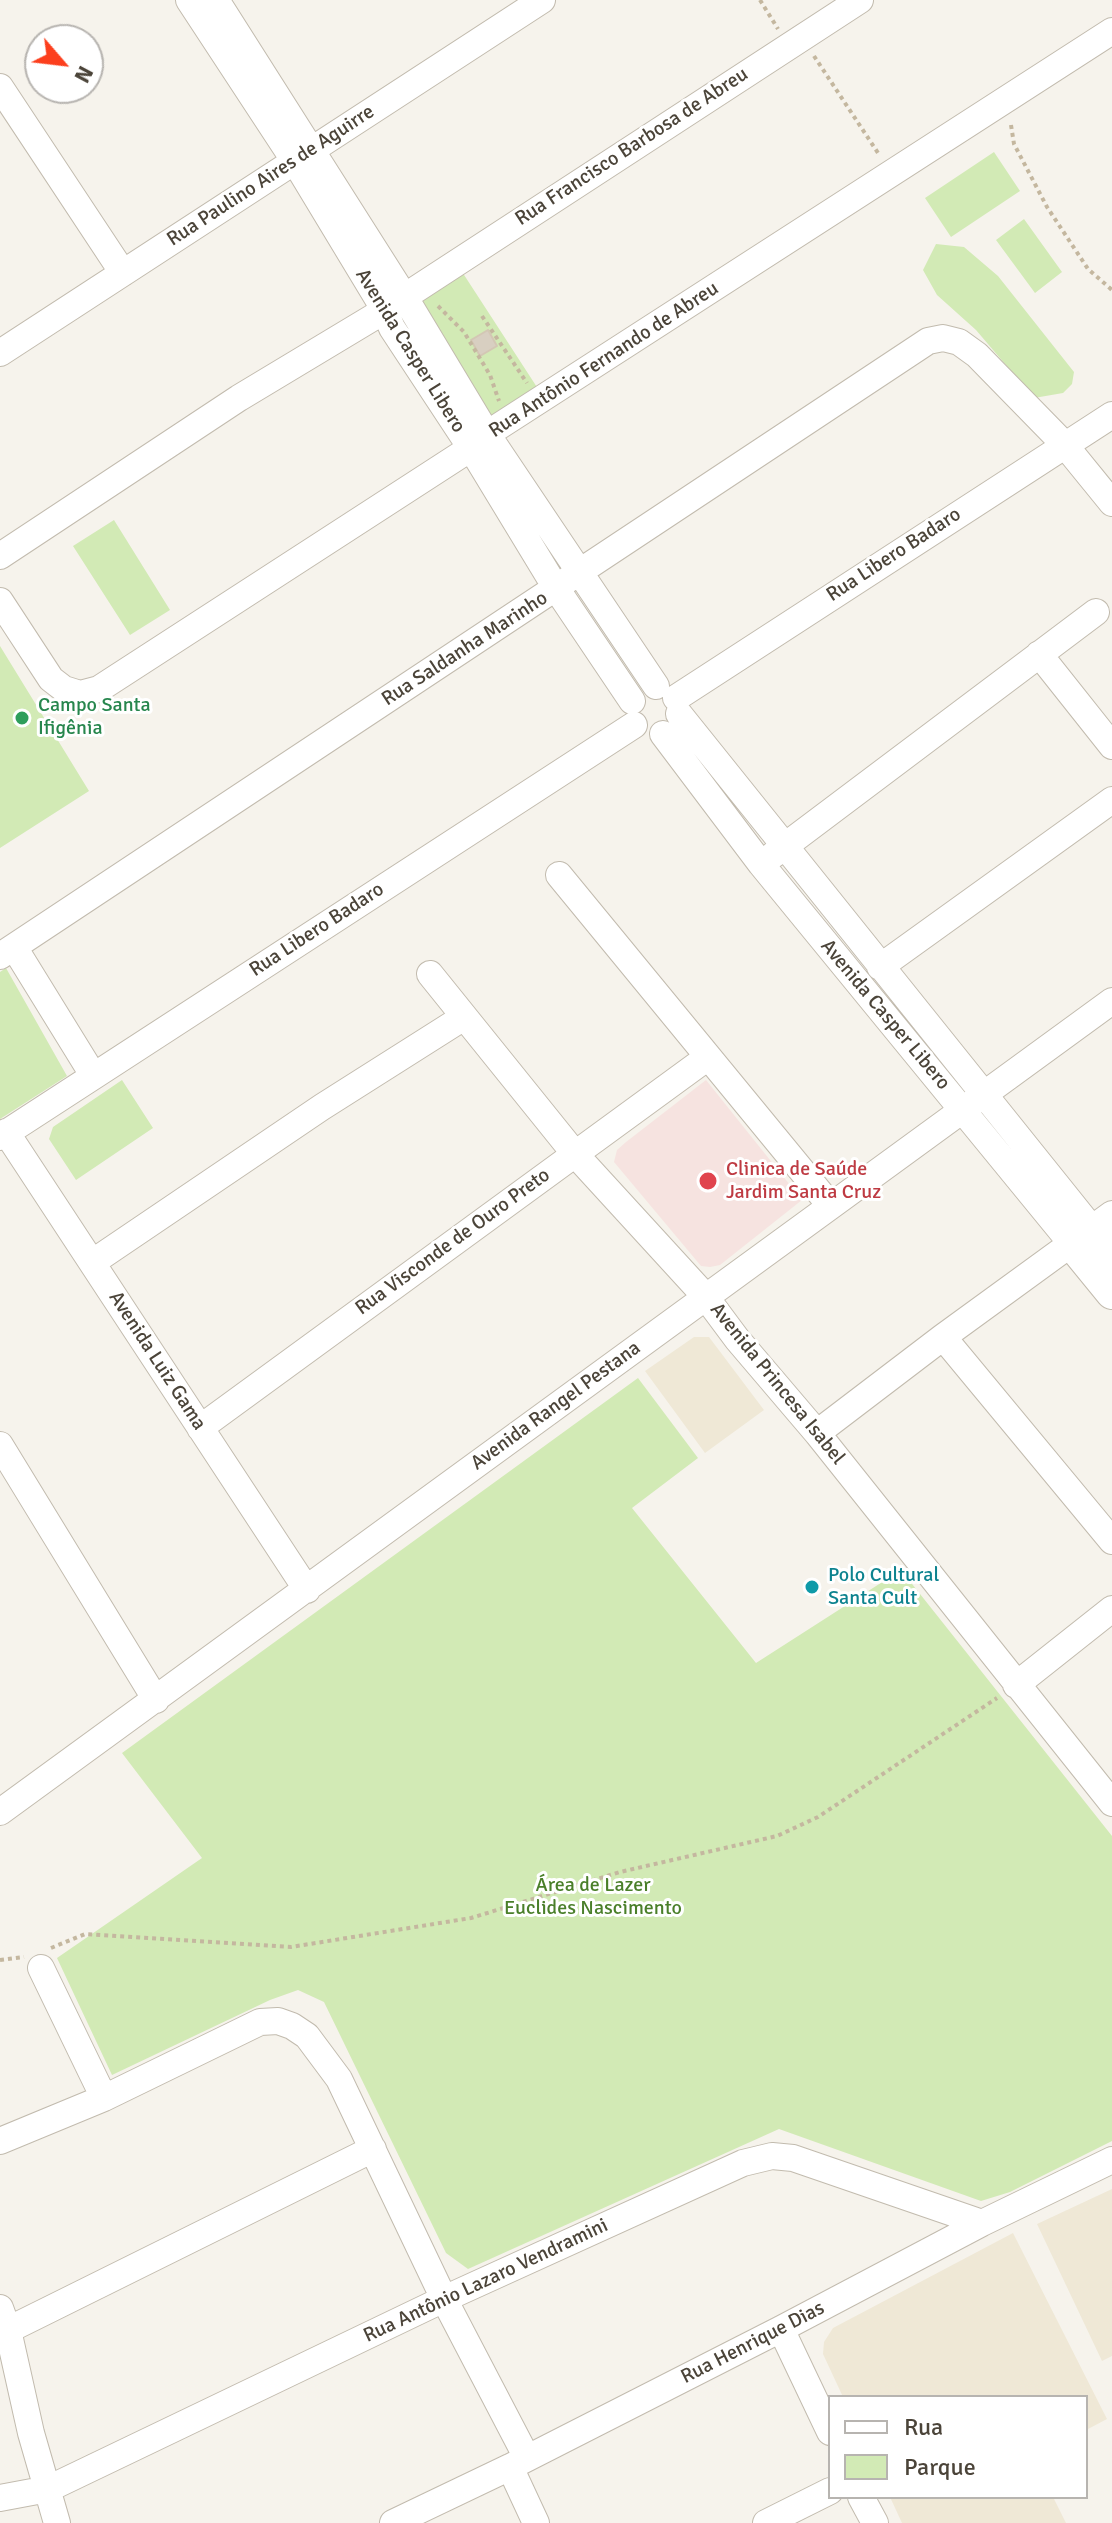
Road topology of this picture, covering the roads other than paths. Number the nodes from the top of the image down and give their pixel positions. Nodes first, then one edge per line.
1 (189, 0) edge
2 (542, 0) edge
3 (860, 0) edge
4 (219, 8) edge
5 (1112, 31) edge
6 (0, 87) edge
7 (303, 155) junction
8 (123, 273) junction
9 (394, 302) junction
10 (0, 353) edge
11 (1112, 415) edge
12 (486, 436) junction
13 (1064, 444) junction
14 (1112, 503) edge
15 (0, 556) edge
16 (581, 572) junction
17 (556, 588) junction
18 (0, 601) edge
19 (1096, 612) dead end
20 (1039, 654) junction
21 (668, 708) junction
22 (633, 713) junction
23 (1112, 746) edge
24 (1112, 800) edge
25 (786, 845) junction
26 (761, 864) junction
27 (559, 875) dead end
28 (7, 952) edge
29 (880, 967) junction
30 (430, 974) dead end
31 (1112, 1001) edge
32 (464, 1017) junction
33 (708, 1057) junction
34 (93, 1075) junction
35 (974, 1103) junction
36 (3, 1134) edge
37 (575, 1154) junction
38 (830, 1205) junction
39 (1097, 1235) edge
40 (93, 1262) junction
41 (1112, 1293) edge
42 (705, 1296) junction
43 (943, 1337) junction
44 (200, 1428) junction
45 (817, 1433) junction
46 (0, 1445) edge
47 (1112, 1541) edge
48 (307, 1590) junction
49 (1112, 1609) edge
50 (1016, 1685) junction
51 (156, 1700) junction
52 (1112, 1803) edge
53 (1, 1809) edge
54 (40, 1958) road end
55 (104, 2098) junction
56 (0, 2141) edge
57 (373, 2149) junction
58 (1112, 2160) edge
59 (982, 2223) junction
60 (444, 2299) junction
61 (4, 2319) edge
62 (781, 2329) junction
63 (828, 2428) edge
64 (519, 2462) junction
65 (48, 2489) junction
66 (828, 2492) edge
67 (0, 2498) edge
68 (862, 2499) edge
69 (57, 2523) edge
70 (393, 2523) edge
71 (536, 2523) edge
72 (766, 2523) edge
73 (875, 2523) edge

1 - 4 street, Avenida Casper Libero
2 - 7 street, Rua Paulino Aires de Aguirre
3 - 9 street, Rua Francisco Barbosa de Abreu
4 - 7 street, Avenida Casper Libero
5 - 12 street, Rua Antônio Fernando de Abreu
6 - 8 street
7 - 8 street, Rua Paulino Aires de Aguirre
7 - 9 street, Avenida Casper Libero
8 - 10 street, Rua Paulino Aires de Aguirre
9 - 12 street, Avenida Casper Libero
9 - 15 street, Rua Francisco Barbosa de Abreu
11 - 13 street, Rua Libero Badaro
12 - 16 street, Avenida Casper Libero
12 - 17 street, Avenida Casper Libero
12 - 18 street, Rua Antônio Fernando de Abreu
13 - 14 street
13 - 16 street, Rua Saldanha Marinho
13 - 21 street, Rua Libero Badaro
16 - 17 street, Rua Saldanha Marinho
16 - 21 street, Avenida Casper Libero
17 - 22 street, Avenida Casper Libero
17 - 28 street, Rua Saldanha Marinho
19 - 20 street
20 - 23 street
20 - 25 street
21 - 22 street, Rua Libero Badaro
21 - 22 street
21 - 25 street, Avenida Casper Libero
21 - 26 street, Avenida Casper Libero
22 - 34 street, Rua Libero Badaro
24 - 29 street
25 - 26 street
25 - 29 street, Avenida Casper Libero
26 - 35 street, Avenida Casper Libero
27 - 33 street
28 - 34 street
29 - 35 street, Avenida Casper Libero
30 - 32 street, Avenida Princesa Isabel
31 - 35 street, Avenida Rangel Pestana
32 - 37 street, Avenida Princesa Isabel
32 - 40 street
33 - 37 street, Rua Visconde de Ouro Preto
33 - 38 street
34 - 36 street, Rua Libero Badaro
35 - 38 street, Avenida Rangel Pestana
35 - 39 street, Avenida Casper Libero
36 - 40 street, Avenida Luiz Gama
37 - 42 street, Avenida Princesa Isabel
37 - 44 street, Rua Visconde de Ouro Preto
38 - 42 street, Avenida Rangel Pestana
39 - 41 street, Avenida Casper Libero
39 - 43 street
40 - 44 street, Avenida Luiz Gama
42 - 45 street, Avenida Princesa Isabel
42 - 48 street, Avenida Rangel Pestana
43 - 45 street
43 - 47 street
44 - 48 street, Avenida Luiz Gama
45 - 50 street, Avenida Princesa Isabel
46 - 51 street
48 - 51 street, Avenida Rangel Pestana
49 - 50 street
50 - 52 street, Avenida Princesa Isabel
51 - 53 street, Avenida Rangel Pestana
54 - 55 street
55 - 56 street
55 - 57 street
57 - 60 street
57 - 61 street
58 - 59 street, Rua Henrique Dias
59 - 60 street, Rua Antônio Lazaro Vendramini
59 - 62 street, Rua Henrique Dias
60 - 64 street
60 - 65 street, Rua Antônio Lazaro Vendramini
61 - 65 street
62 - 63 street
62 - 64 street, Rua Henrique Dias
64 - 70 street, Rua Henrique Dias
64 - 71 street
65 - 67 street, Rua Antônio Lazaro Vendramini
65 - 69 street
66 - 72 street
68 - 73 street

